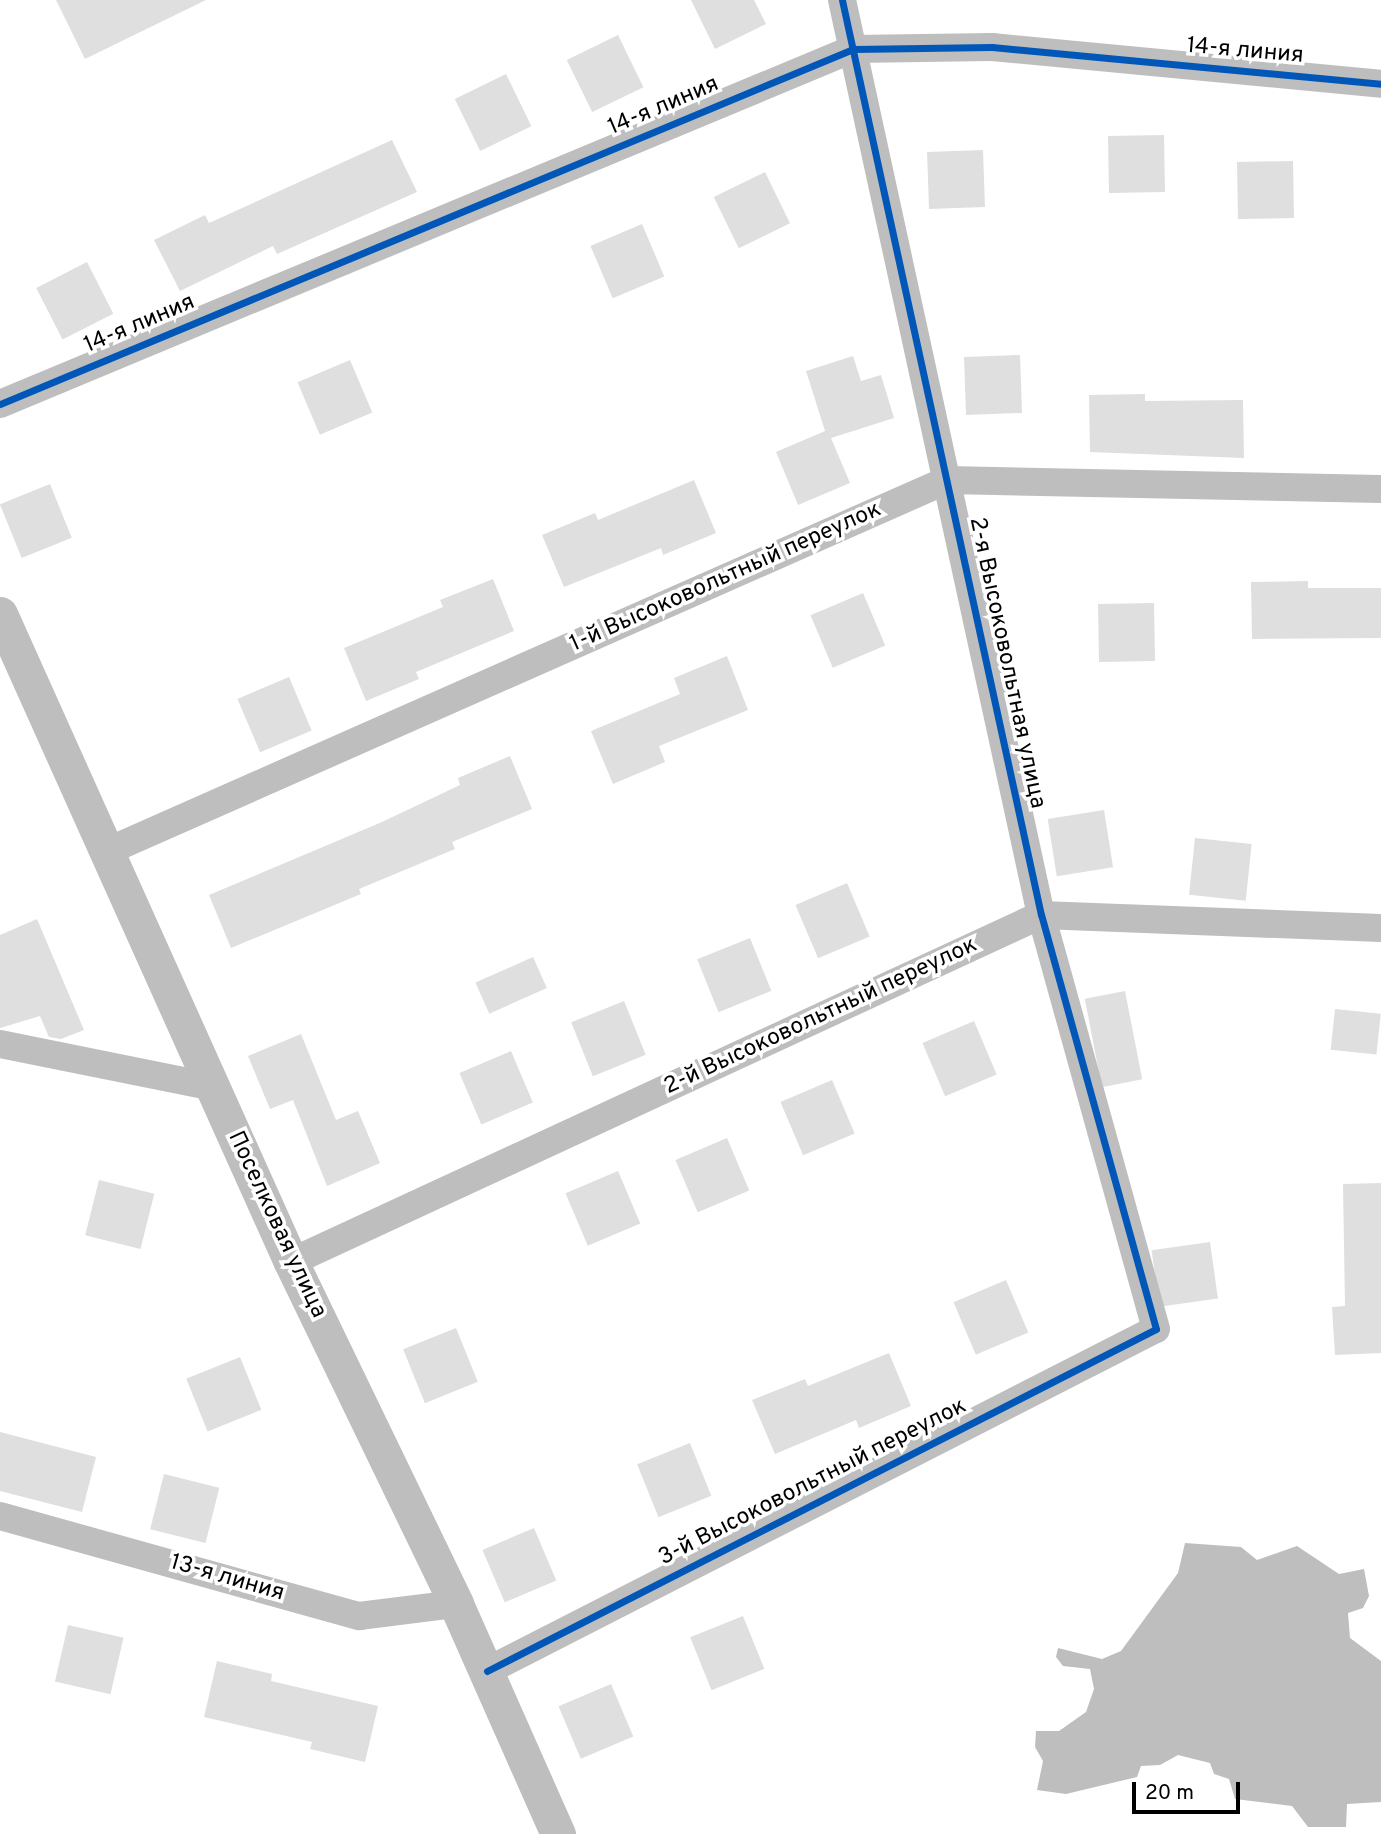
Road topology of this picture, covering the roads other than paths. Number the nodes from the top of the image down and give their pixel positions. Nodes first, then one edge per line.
1 (842, 0) edge
2 (853, 49) junction
3 (1381, 84) edge
4 (0, 404) edge
5 (947, 480) junction
6 (1381, 489) edge
7 (0, 614) edge
8 (108, 851) junction
9 (1041, 915) junction
10 (1381, 928) edge
11 (0, 1044) edge
12 (213, 1087) junction
13 (291, 1262) junction
14 (1156, 1329) joint
15 (0, 1516) edge
16 (456, 1604) junction
17 (487, 1671) junction
18 (558, 1834) edge

1 - 2 street, 2-я Высоковольтная улица
2 - 3 street, 14-я линия
2 - 4 street, 14-я линия
2 - 5 street, 2-я Высоковольтная улица
5 - 6 street, 1-й Высоковольтный переулок
5 - 8 street, 1-й Высоковольтный переулок
5 - 9 street, 2-я Высоковольтная улица
7 - 8 street, Поселковая улица
8 - 12 street, Поселковая улица
9 - 10 street, 2-й Высоковольтный переулок
9 - 13 street, 2-й Высоковольтный переулок
9 - 14 street, 2-я Высоковольтная улица
11 - 12 street
12 - 13 street, Поселковая улица
13 - 16 street, Поселковая улица
14 - 17 street, 3-й Высоковольтный переулок
15 - 16 street, 13-я линия
16 - 17 street, Поселковая улица
17 - 18 street, Поселковая улица

